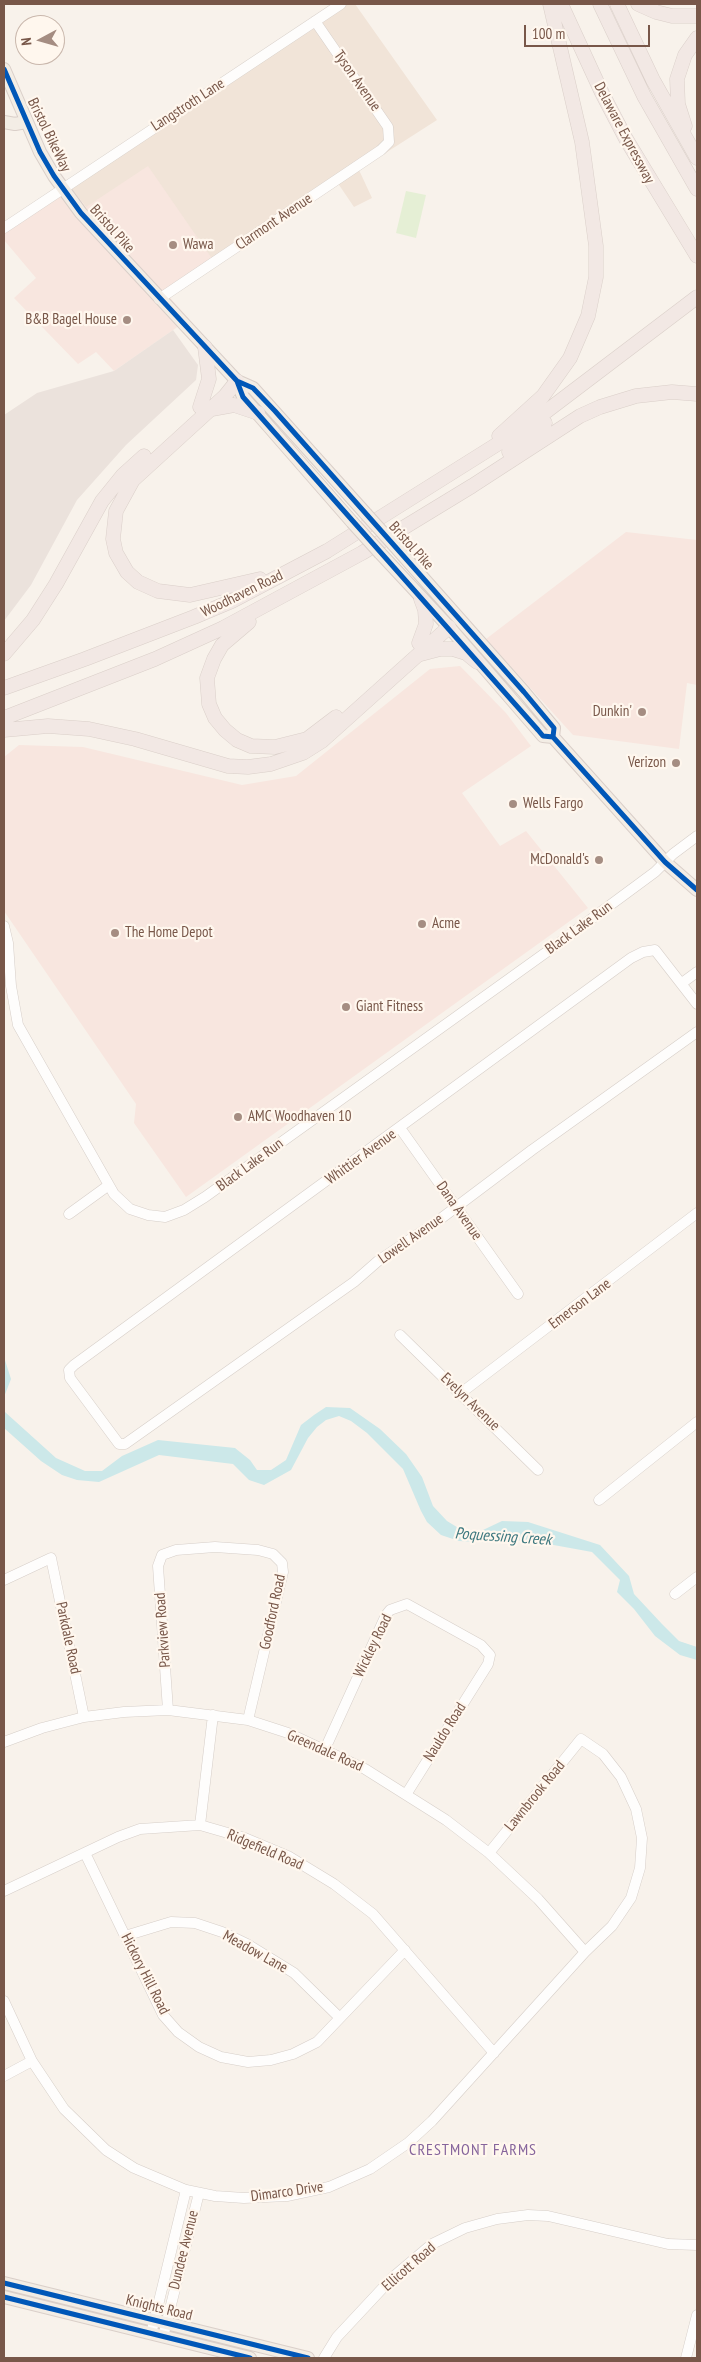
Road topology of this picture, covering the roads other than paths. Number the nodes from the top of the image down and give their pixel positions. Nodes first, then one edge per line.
1 (341, 4) edge
2 (550, 4) edge
3 (562, 4) edge
4 (600, 4) edge
5 (617, 4) edge
6 (638, 4) edge
7 (697, 16) edge
8 (315, 21) junction
9 (697, 38) edge
10 (4, 69) edge
11 (4, 122) edge
12 (26, 122) junction
13 (388, 144) joint
14 (697, 156) edge
15 (62, 188) junction
16 (697, 189) edge
17 (4, 228) edge
18 (697, 256) edge
19 (159, 299) junction
20 (694, 305) edge
21 (205, 347) junction
22 (237, 381) junction
23 (697, 394) edge
24 (204, 409) junction
25 (258, 413) junction
26 (462, 465) junction
27 (422, 516) junction
28 (294, 569) junction
29 (303, 585) junction
30 (47, 599) junction
31 (421, 599) junction
32 (450, 622) junction
33 (4, 644) edge
34 (420, 649) junction
35 (4, 654) edge
36 (477, 662) junction
37 (4, 688) edge
38 (4, 718) edge
39 (75, 728) junction
40 (4, 730) edge
41 (4, 734) edge
42 (553, 737) junction
43 (697, 836) edge
44 (664, 862) junction
45 (697, 890) edge
46 (4, 926) edge
47 (697, 972) edge
48 (682, 983) junction
49 (697, 1004) edge
50 (697, 1032) edge
51 (400, 1128) junction
52 (109, 1186) junction
53 (456, 1207) junction
54 (697, 1213) edge
55 (69, 1214) dead end
56 (518, 1294) dead end
57 (400, 1336) dead end
58 (461, 1393) junction
59 (697, 1422) edge
60 (125, 1444) joint
61 (538, 1470) dead end
62 (599, 1500) dead end
63 (165, 1554) joint
64 (697, 1577) edge
65 (4, 1580) edge
66 (676, 1594) dead end
67 (484, 1671) joint
68 (168, 1710) junction
69 (212, 1715) junction
70 (84, 1717) junction
71 (248, 1720) junction
72 (5, 1739) edge
73 (581, 1739) joint
74 (324, 1749) junction
75 (407, 1793) junction
76 (200, 1825) junction
77 (85, 1853) junction
78 (489, 1853) junction
79 (4, 1891) edge
80 (126, 1936) junction
81 (405, 1950) junction
82 (585, 1952) junction
83 (4, 2001) edge
84 (340, 2018) junction
85 (494, 2053) junction
86 (32, 2061) junction
87 (4, 2076) edge
88 (186, 2190) junction
89 (199, 2193) junction
90 (697, 2245) edge
91 (4, 2284) edge
92 (4, 2297) edge
93 (697, 2314) edge
94 (160, 2321) junction
95 (157, 2335) junction
96 (694, 2344) edge
97 (250, 2358) edge
98 (308, 2358) edge
99 (324, 2358) edge
100 (686, 2358) edge

1 - 8 street, Langstroth Lane
2 - 26 highway
3 - 18 highway, Delaware Expressway
4 - 16 highway
5 - 14 highway
6 - 7 highway
8 - 13 street, Tyson Avenue
8 - 15 street, Langstroth Lane
9 - 14 highway
10 - 12 main road, Bristol Pike
11 - 12 main road
12 - 15 main road, Bristol Pike
13 - 19 street, Clarmont Avenue
15 - 17 street, Langstroth Lane
15 - 19 main road, Bristol Pike
19 - 21 main road, Bristol Pike
20 - 26 highway
20 - 27 highway
21 - 22 main road, Bristol Pike
21 - 24 highway
22 - 24 highway
22 - 25 main road, Bristol Pike
22 - 32 main road, Bristol Pike, bridge
23 - 27 highway
24 - 25 highway
24 - 28 highway
24 - 30 highway
25 - 31 main road, Bristol Pike, bridge
26 - 28 highway, Woodhaven Road
27 - 29 highway, Woodhaven Road
28 - 37 highway, Woodhaven Road
29 - 34 highway
29 - 38 highway, Woodhaven Road
30 - 33 highway
30 - 35 highway
31 - 32 main road, Bristol Pike
31 - 34 highway
32 - 34 highway
32 - 36 main road, Bristol Pike
32 - 42 main road, Bristol Pike
34 - 36 highway
34 - 39 highway
36 - 42 main road, Bristol Pike
39 - 40 highway
39 - 41 highway
42 - 44 main road, Bristol Pike
43 - 44 street, Black Lake Run
44 - 45 main road, Bristol Pike
44 - 52 street, Black Lake Run
46 - 52 street, Black Lake Run
47 - 48 street
48 - 49 street
48 - 51 street, Whittier Avenue
50 - 53 street, Lowell Avenue
51 - 53 street, Dana Avenue
51 - 60 street, Whittier Avenue
52 - 55 street
53 - 56 street, Dana Avenue
53 - 60 street, Lowell Avenue
54 - 58 street, Emerson Lane
57 - 58 street, Evelyn Avenue
58 - 61 street, Evelyn Avenue
59 - 62 street
63 - 68 street, Parkview Road
63 - 71 street, Goodford Road
64 - 66 street
65 - 70 street, Parkdale Road
67 - 74 street, Wickley Road
67 - 75 street, Nauldo Road
68 - 69 street, Greendale Road
68 - 70 street, Greendale Road
69 - 71 street, Greendale Road
69 - 76 street
70 - 72 street, Greendale Road
71 - 74 street, Greendale Road
73 - 78 street, Lawnbrook Road
73 - 82 street, Dimarco Drive
74 - 75 street, Greendale Road
75 - 78 street, Greendale Road
76 - 77 street, Ridgefield Road
76 - 81 street, Ridgefield Road
77 - 79 street, Ridgefield Road
77 - 80 street, Hickory Hill Road
78 - 82 street, Greendale Road
80 - 84 street, Meadow Lane
80 - 84 street, Hickory Hill Road
81 - 84 street, Hickory Hill Road
81 - 85 street, Ridgefield Road
82 - 85 street, Dimarco Drive
83 - 86 street, Dimarco Drive
85 - 89 street, Dimarco Drive
86 - 87 street
86 - 88 street, Dimarco Drive
88 - 89 street, Dimarco Drive
88 - 94 street, Dundee Avenue
89 - 94 street, Dundee Avenue
90 - 99 street, Ellicott Road
91 - 94 main road, Knights Road
92 - 95 main road, Knights Road
93 - 96 street
94 - 95 street, Dundee Avenue
94 - 98 main road, Knights Road
95 - 97 main road, Knights Road
96 - 100 street

